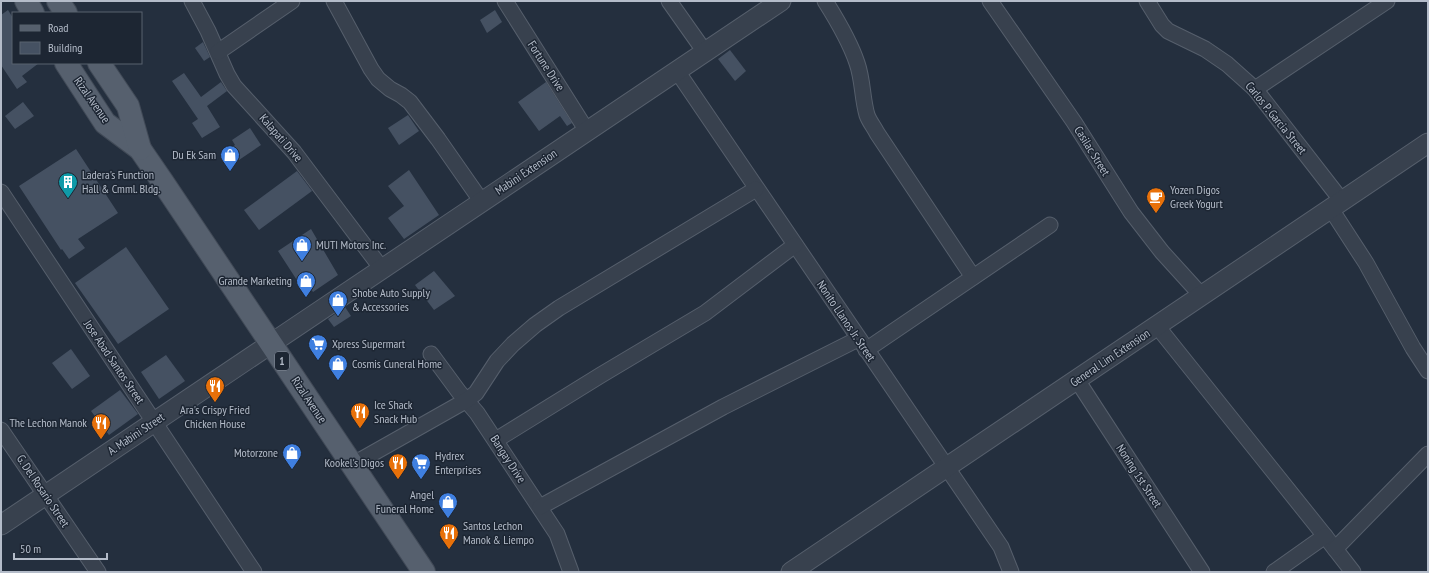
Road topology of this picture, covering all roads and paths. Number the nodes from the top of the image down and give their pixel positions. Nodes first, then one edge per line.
1 (26, 1) edge
2 (58, 1) edge
3 (192, 1) edge
4 (292, 1) edge
5 (334, 1) edge
6 (505, 1) edge
7 (669, 1) edge
8 (781, 1) edge
9 (825, 1) edge
10 (990, 1) edge
11 (1147, 1) edge
12 (1388, 1) edge
13 (1372, 5) edge
14 (32, 12) edge
15 (65, 12) edge
16 (218, 52) junction
17 (704, 52) junction
18 (67, 64) edge
19 (100, 64) edge
20 (677, 71) junction
21 (1255, 89) junction
22 (588, 131) junction
23 (1428, 143) edge
24 (140, 150) junction
25 (756, 189) junction
26 (1, 192) edge
27 (482, 202) junction
28 (1337, 205) junction
29 (1050, 225) dead end
30 (794, 245) junction
31 (382, 269) junction
32 (973, 277) junction
33 (1202, 296) junction
34 (1157, 326) junction
35 (270, 343) junction
36 (862, 345) junction
37 (431, 354) dead end
38 (1428, 371) edge
39 (1077, 380) junction
40 (466, 400) junction
41 (154, 422) junction
42 (1, 430) edge
43 (496, 440) junction
44 (1428, 454) edge
45 (352, 465) junction
46 (946, 468) junction
47 (46, 494) junction
48 (540, 507) junction
49 (1, 524) edge
50 (1325, 536) junction
51 (1335, 549) junction
52 (98, 572) edge
53 (254, 572) edge
54 (424, 572) edge
55 (571, 572) edge
56 (791, 572) edge
57 (1011, 572) edge
58 (1202, 572) edge
59 (1274, 572) edge
60 (1352, 572) edge

1 - 14 main road
2 - 15 main road
3 - 16 street, Kalapati Drive
4 - 16 street
5 - 27 street
6 - 22 street, Fortune Drive
7 - 17 street
8 - 17 street, Mabini Extension
9 - 32 street
10 - 33 street, Casilac Street
11 - 21 street, Carlos P. Garcia Street
12 - 13 street
13 - 21 street
16 - 31 street, Kalapati Drive
17 - 20 street, Mabini Extension
18 - 24 main road, Rizal Avenue / 1
19 - 24 main road, Rizal Avenue / 1
20 - 22 street, Mabini Extension
20 - 25 street, Nonito Llanos Jr. Street
21 - 28 street, Carlos P. Garcia Street
22 - 27 street, Mabini Extension
23 - 28 street, General Lim Extension
24 - 35 main road, Rizal Avenue / 1
25 - 30 street, Nonito Llanos Jr. Street
25 - 40 street
26 - 41 street, Jose Abad Santos Street
27 - 31 street, Mabini Extension
28 - 33 street, General Lim Extension
28 - 38 street, Carlos P. Garcia Street
29 - 32 street
30 - 36 street, Nonito Llanos Jr. Street
30 - 43 street
31 - 35 street, Mabini Extension
32 - 36 street
33 - 34 street, General Lim Extension
34 - 39 street, General Lim Extension
34 - 50 street
35 - 41 street, A. Mabini Street
35 - 45 main road, Rizal Avenue / 1
36 - 46 street, Nonito Llanos Jr. Street
36 - 48 street
37 - 40 street, Bangay Drive
39 - 46 street, General Lim Extension
39 - 58 street, Noning 1st Street
40 - 43 street, Bangay Drive
40 - 45 street
41 - 47 street, A. Mabini Street
41 - 53 street, Jose Abad Santos Street
42 - 47 street, G. Del Rosario Street
43 - 48 street, Bangay Drive
44 - 51 street
45 - 54 main road, Rizal Avenue / 1
46 - 56 street, General Lim Extension
46 - 57 street, Nonito Llanos Jr. Street
47 - 49 street, A. Mabini Street
47 - 52 street, G. Del Rosario Street
48 - 55 street, Bangay Drive
50 - 51 street
50 - 59 street
51 - 60 street

